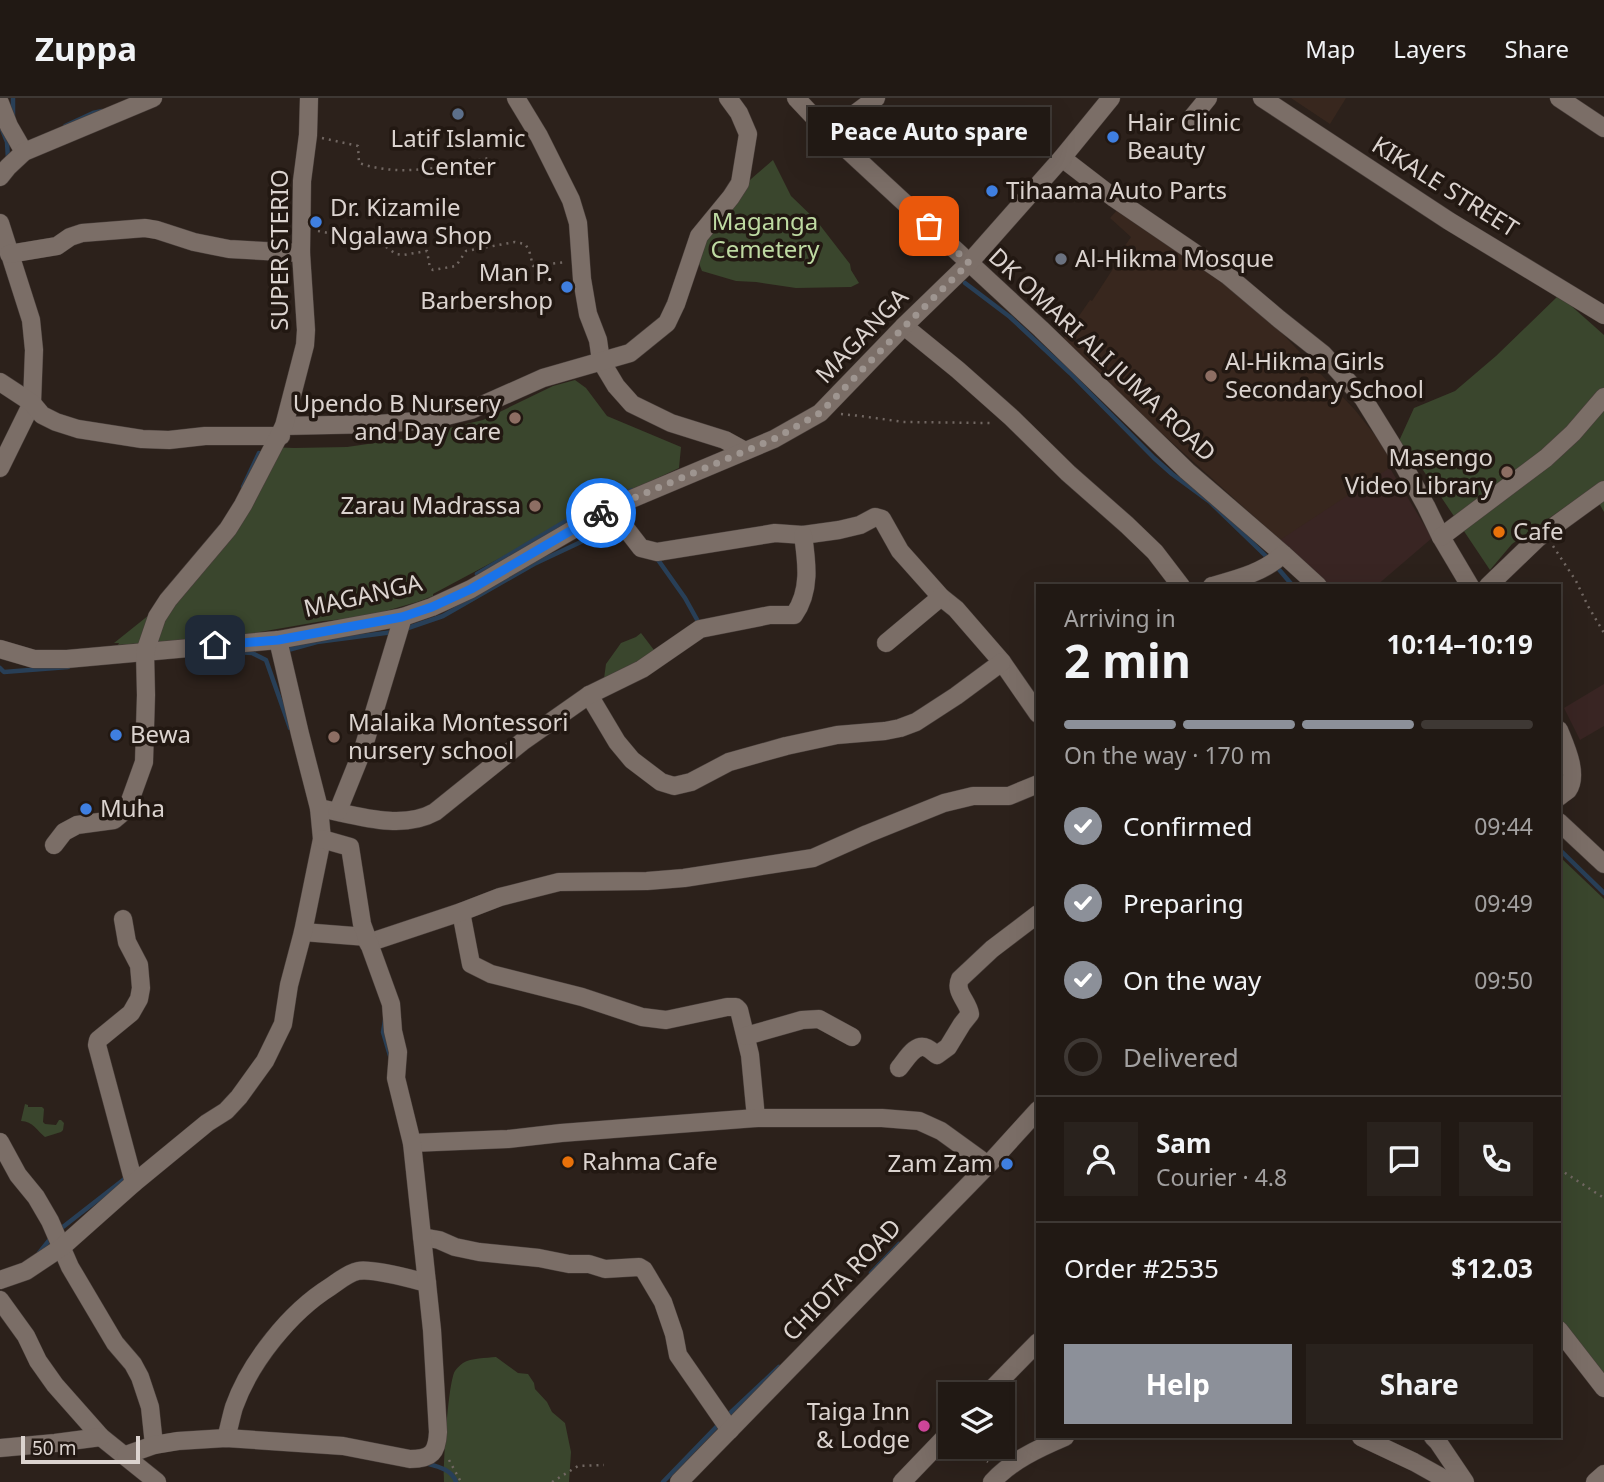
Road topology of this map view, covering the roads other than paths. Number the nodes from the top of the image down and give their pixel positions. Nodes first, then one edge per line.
1 (153, 98) edge
2 (309, 98) edge
3 (516, 98) edge
4 (796, 98) edge
5 (876, 98) edge
6 (1111, 98) edge
7 (1208, 98) edge
8 (1262, 98) edge
9 (1559, 98) edge
10 (730, 101) edge
11 (1, 102) edge
12 (1190, 120) dead end
13 (1604, 128) edge
14 (829, 133) junction
15 (24, 152) junction
16 (1062, 158) junction
17 (0, 177) edge
18 (0, 223) edge
19 (301, 253) junction
20 (9, 254) junction
21 (969, 263) junction
22 (1604, 315) edge
23 (904, 327) junction
24 (601, 361) junction
25 (0, 382) edge
26 (1604, 397) edge
27 (32, 403) junction
28 (282, 431) junction
29 (744, 451) junction
30 (0, 468) edge
31 (1604, 490) edge
32 (610, 508) junction
33 (803, 535) junction
34 (1441, 537) junction
35 (1283, 554) junction
36 (1179, 584) edge
37 (1220, 584) edge
38 (1316, 584) edge
39 (1469, 584) edge
40 (1490, 584) edge
41 (940, 597) junction
42 (402, 617) junction
43 (278, 640) junction
44 (886, 643) dead end
45 (0, 649) edge
46 (145, 652) junction
47 (1002, 662) junction
48 (589, 695) junction
49 (1036, 711) edge
50 (1561, 735) edge
51 (1036, 785) edge
52 (1561, 795) edge
53 (319, 808) junction
54 (344, 813) junction
55 (1561, 824) edge
56 (322, 839) junction
57 (54, 845) dead end
58 (349, 847) junction
59 (1604, 864) edge
60 (461, 912) junction
61 (1036, 915) edge
62 (123, 919) dead end
63 (303, 932) junction
64 (368, 940) junction
65 (746, 1036) junction
66 (852, 1037) dead end
67 (899, 1068) dead end
68 (1036, 1112) edge
69 (756, 1118) junction
70 (0, 1142) edge
71 (412, 1143) junction
72 (988, 1165) junction
73 (134, 1183) junction
74 (422, 1237) junction
75 (61, 1247) junction
76 (0, 1280) edge
77 (427, 1283) junction
78 (0, 1300) edge
79 (1561, 1333) edge
80 (1036, 1344) edge
81 (999, 1382) edge
82 (1604, 1388) edge
83 (730, 1430) junction
84 (101, 1437) junction
85 (226, 1438) junction
86 (1063, 1438) edge
87 (1363, 1438) edge
88 (1434, 1438) edge
89 (938, 1444) edge
90 (154, 1446) junction
91 (0, 1448) edge
92 (126, 1455) junction
93 (1604, 1474) edge
94 (997, 1476) edge
95 (157, 1482) edge
96 (680, 1482) edge
97 (902, 1482) edge
98 (1450, 1482) edge
99 (1465, 1482) edge
100 (1595, 1482) edge

1 - 15 street
2 - 19 street, SUPER STERIO
3 - 24 street
4 - 14 street, DK OMARI ALI JUMA ROAD
5 - 14 street
6 - 16 street, MAGANGA
7 - 12 street
8 - 22 street, KIKALE STREET
9 - 13 street
10 - 24 street
11 - 15 street
14 - 21 street, DK OMARI ALI JUMA ROAD
15 - 17 street
16 - 21 street, MAGANGA
16 - 34 street
18 - 20 street
19 - 20 street
19 - 28 street, SUPER STERIO
20 - 27 street
21 - 23 street, MAGANGA
21 - 35 street, DK OMARI ALI JUMA ROAD
23 - 29 street, MAGANGA
23 - 36 street
24 - 28 street
24 - 29 street
25 - 27 street
26 - 34 street
27 - 28 street
27 - 30 street
28 - 46 street, SUPER STERIO
29 - 32 street, MAGANGA
31 - 40 street
32 - 33 street
32 - 42 street, MAGANGA
33 - 41 street
33 - 48 street
34 - 39 street
35 - 37 street
35 - 38 street, DK OMARI ALI JUMA ROAD
41 - 44 street
41 - 47 street
42 - 43 street, MAGANGA
42 - 54 street
43 - 46 street, MAGANGA
43 - 53 street
45 - 46 street, MAGANGA
46 - 57 street
47 - 48 street
47 - 49 street
48 - 54 street
50 - 52 street
51 - 60 street
53 - 54 street
53 - 56 street
54 - 58 street
55 - 59 street
56 - 58 street
56 - 63 street
58 - 64 street
60 - 64 street
60 - 65 street
61 - 67 street
62 - 73 street
63 - 64 street
63 - 73 street
64 - 71 street
65 - 66 street
65 - 69 street
68 - 72 street, CHIOTA ROAD
69 - 71 street
69 - 72 street
70 - 75 street
71 - 74 street
72 - 83 street, CHIOTA ROAD
73 - 75 street
74 - 77 street
74 - 83 street
75 - 76 street
75 - 90 street
77 - 85 street
77 - 85 street
78 - 84 street
79 - 82 street
80 - 81 street
83 - 96 street, CHIOTA ROAD
84 - 91 street
84 - 92 street
85 - 90 street
86 - 94 street
87 - 98 street
88 - 99 street
89 - 97 street
90 - 92 street
92 - 95 street
93 - 100 street

